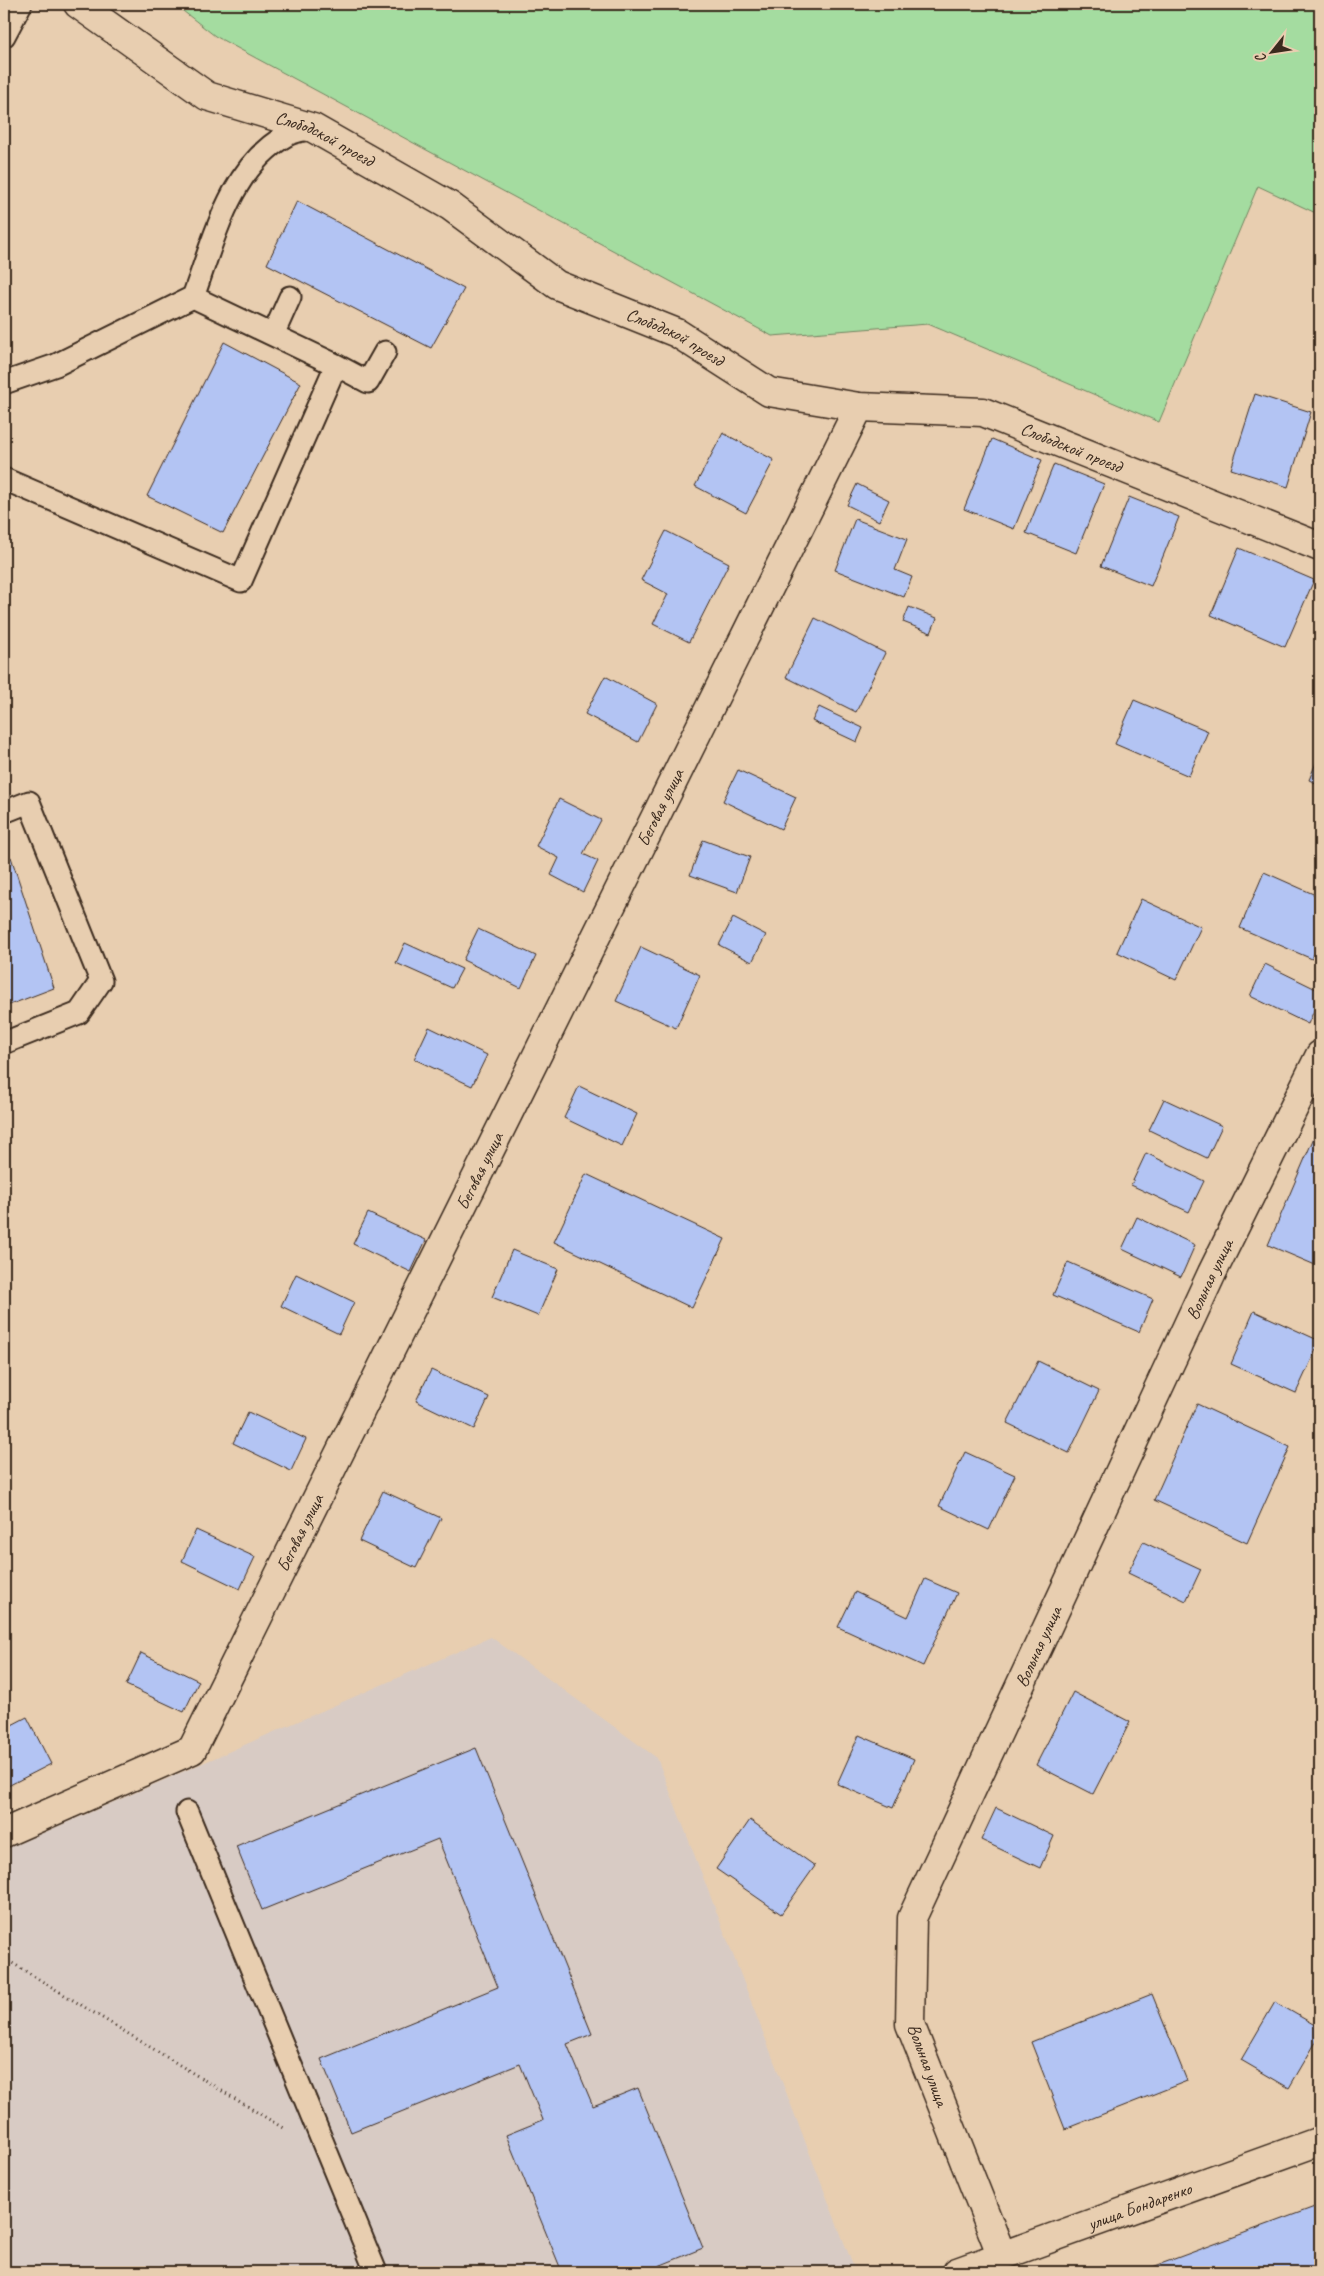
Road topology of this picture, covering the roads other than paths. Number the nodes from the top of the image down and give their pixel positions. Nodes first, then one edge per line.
1 (21, 4) edge
2 (78, 4) edge
3 (4, 36) edge
4 (313, 128) junction
5 (193, 296) junction
6 (290, 297) dead end
7 (273, 335) junction
8 (386, 352) dead end
9 (336, 365) junction
10 (4, 382) edge
11 (860, 407) junction
12 (4, 480) edge
13 (1320, 547) edge
14 (4, 812) edge
15 (4, 1043) edge
16 (1320, 1055) edge
17 (187, 1812) dead end
18 (4, 1833) edge
19 (1320, 2141) edge
20 (1002, 2256) junction
21 (376, 2272) edge
22 (958, 2272) edge

1 - 3 lane
2 - 4 street, Слободской проезд
4 - 5 lane
4 - 11 street, Слободской проезд
5 - 7 lane
5 - 10 lane
6 - 7 lane
7 - 9 lane
8 - 9 lane
9 - 12 lane
11 - 13 street, Слободской проезд
11 - 18 street, Беговая улица
14 - 15 lane
16 - 20 street, Вольная улица
17 - 21 lane
19 - 20 street, улица Бондаренко
20 - 22 street, улица Бондаренко

